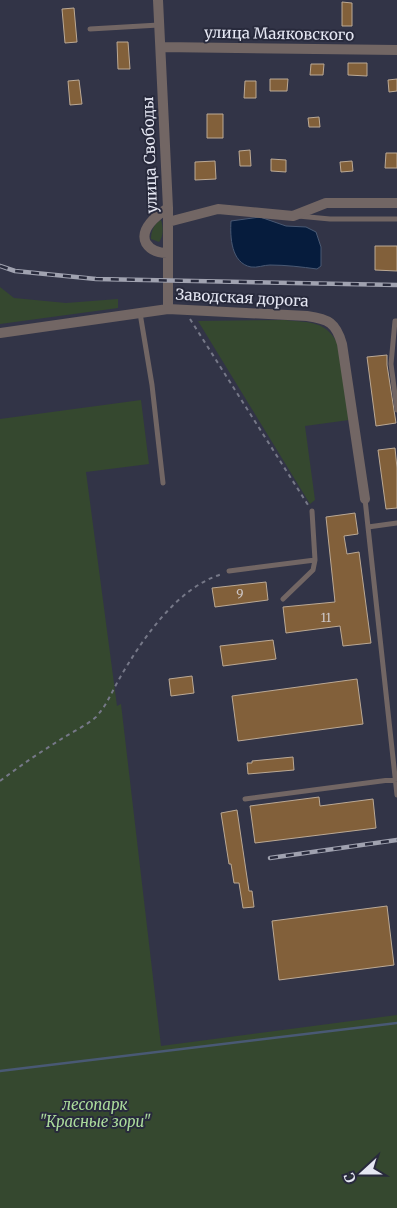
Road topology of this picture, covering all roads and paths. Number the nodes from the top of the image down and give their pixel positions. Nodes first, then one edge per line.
1 (158, 0) edge
2 (160, 25) junction
3 (90, 29) dead end
4 (161, 47) junction
5 (397, 50) edge
6 (397, 203) edge
7 (168, 208) junction
8 (293, 216) junction
9 (397, 219) edge
10 (168, 222) junction
11 (168, 254) junction
12 (168, 309) junction
13 (184, 309) junction
14 (140, 312) junction
15 (397, 321) edge
16 (0, 333) edge
17 (397, 410) edge
18 (163, 483) dead end
19 (366, 499) joint
20 (312, 511) joint
21 (397, 522) edge
22 (368, 527) junction
23 (315, 560) junction
24 (229, 571) joint
25 (283, 599) dead end
26 (396, 779) edge
27 (0, 781) edge
28 (397, 794) edge
29 (245, 799) dead end

1 - 2 street, улица Свободы
2 - 3 lane
2 - 4 street, улица Свободы
4 - 5 street, улица Маяковского
4 - 7 street, улица Свободы
6 - 8 street
7 - 10 street, улица Свободы
7 - 11 street
8 - 9 lane
8 - 10 street
10 - 11 street, улица Свободы
11 - 12 street, улица Свободы
12 - 13 street, Заводская дорога
12 - 14 street, Заводская дорога
13 - 19 street, Заводская дорога
13 - 20 path
14 - 16 street, Заводская дорога
14 - 18 lane
15 - 17 lane
19 - 22 lane
20 - 23 lane
21 - 22 lane
22 - 26 lane
23 - 24 lane
23 - 25 lane
24 - 27 path
26 - 28 lane
26 - 29 lane

